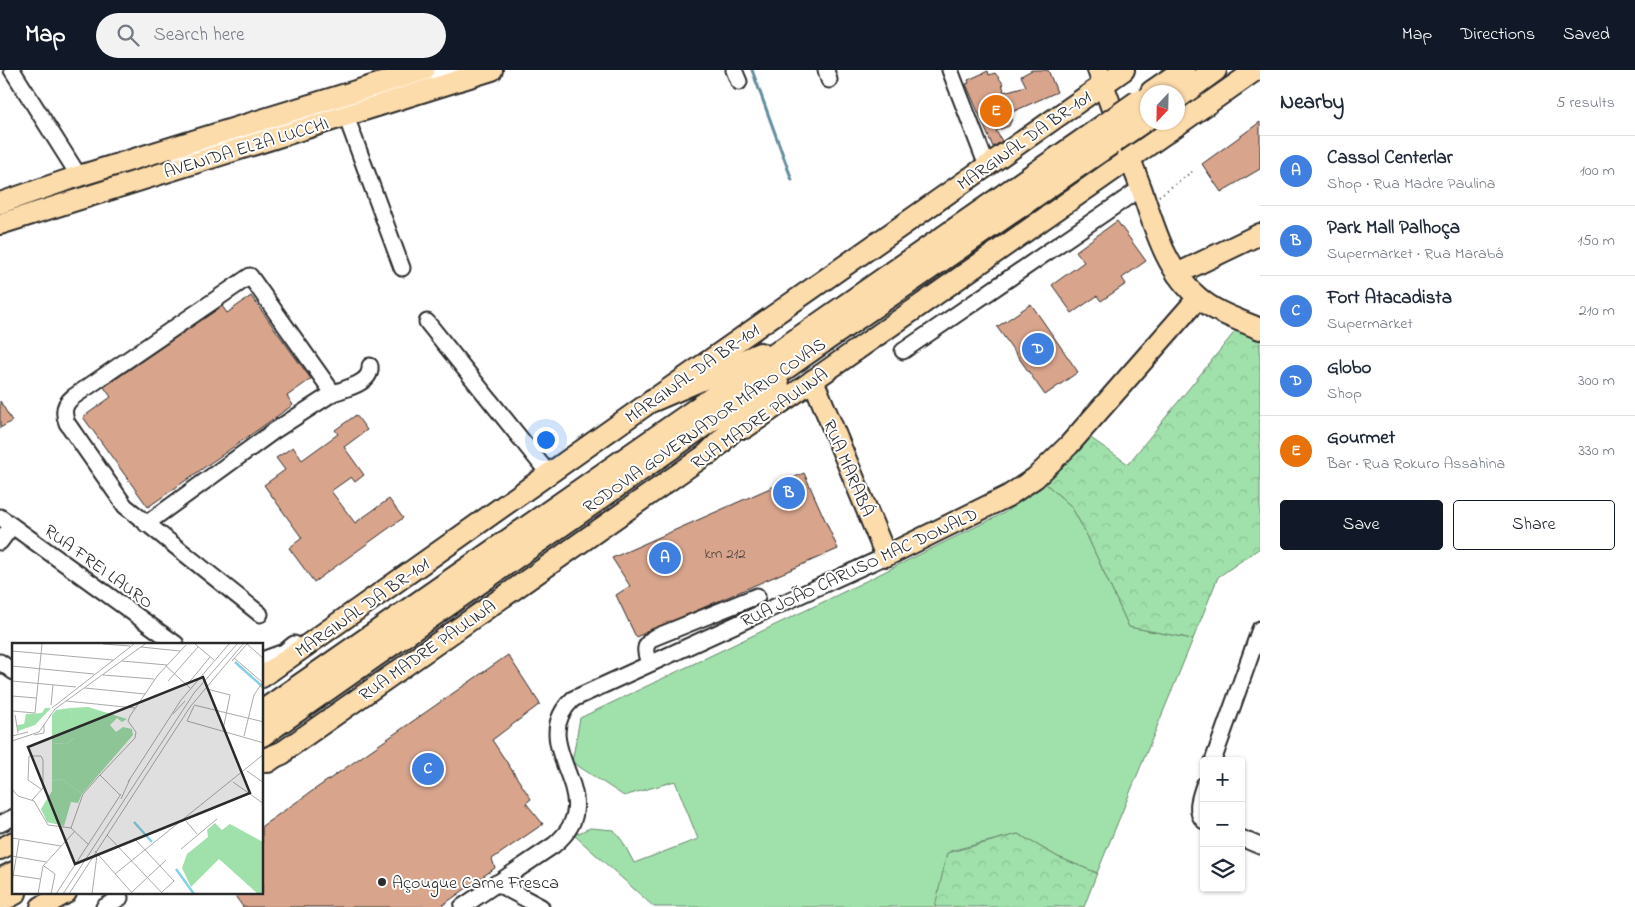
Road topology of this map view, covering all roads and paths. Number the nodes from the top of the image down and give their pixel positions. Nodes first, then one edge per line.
1 (12, 70) edge
2 (424, 70) edge
3 (458, 70) edge
4 (492, 70) edge
5 (950, 70) edge
6 (1124, 70) edge
7 (1184, 70) edge
8 (1215, 70) edge
9 (1256, 70) edge
10 (1100, 74) edge
11 (1166, 85) edge
12 (1185, 92) edge
13 (1083, 99) junction
14 (1140, 106) edge
15 (346, 116) junction
16 (1110, 125) junction
17 (229, 141) junction
18 (1130, 159) junction
19 (987, 166) junction
20 (1193, 171) dead end
21 (79, 176) junction
22 (1143, 196) junction
23 (0, 203) edge
24 (0, 214) edge
25 (0, 224) edge
26 (1260, 234) edge
27 (402, 268) dead end
28 (1177, 274) junction
29 (1198, 298) junction
30 (427, 322) dead end
31 (1260, 330) edge
32 (802, 336) junction
33 (828, 338) junction
34 (903, 351) dead end
35 (370, 366) dead end
36 (813, 380) junction
37 (334, 393) junction
38 (653, 400) junction
39 (709, 453) junction
40 (549, 474) junction
41 (6, 522) edge
42 (146, 524) junction
43 (0, 542) edge
44 (886, 556) junction
45 (757, 596) dead end
46 (260, 614) dead end
47 (1260, 630) edge
48 (297, 642) dead end
49 (175, 643) edge
50 (264, 659) edge
51 (0, 662) edge
52 (649, 663) junction
53 (12, 671) edge
54 (264, 677) edge
55 (264, 711) edge
56 (264, 733) edge
57 (272, 757) edge
58 (1214, 757) edge
59 (1200, 798) edge
60 (1200, 814) edge
61 (1245, 840) edge
62 (12, 843) edge
63 (1260, 846) edge
64 (0, 849) edge
65 (12, 874) edge
66 (0, 880) edge
67 (496, 883) junction
68 (13, 894) edge
69 (64, 894) edge
70 (121, 900) edge
71 (0, 901) edge
72 (41, 907) edge
73 (104, 907) edge
74 (462, 907) edge
75 (542, 907) edge

1 - 21 street
2 - 17 main road, AVENIDA ELZA LUCCHI
3 - 17 street
4 - 15 main road, AVENIDA ELZA LUCCHI
5 - 19 street
6 - 10 main road, MARGINAL DA BR-101
7 - 11 highway, RODOVIA GOVERNADOR MÁRIO COVAS
8 - 12 highway
9 - 18 main road, RUA MADRE PAULINA
10 - 13 main road, MARGINAL DA BR-101
10 - 16 main road
13 - 16 main road
13 - 19 main road, MARGINAL DA BR-101
14 - 16 highway, RODOVIA GOVERNADOR MÁRIO COVAS, bridge
15 - 17 main road, AVENIDA ELZA LUCCHI
15 - 27 street
16 - 18 main road
16 - 32 highway, RODOVIA GOVERNADOR MÁRIO COVAS
16 - 33 highway, RODOVIA GOVERNADOR MÁRIO COVAS
17 - 21 main road, AVENIDA ELZA LUCCHI
17 - 24 street
17 - 25 main road, AVENIDA ELZA LUCCHI
18 - 22 main road
18 - 36 main road, RUA MADRE PAULINA
19 - 38 main road, MARGINAL DA BR-101
20 - 22 path
21 - 23 main road, AVENIDA ELZA LUCCHI
22 - 28 main road
22 - 34 street
26 - 28 main road
28 - 29 main road
29 - 31 main road
29 - 44 main road, RUA JOÃO CARUSO MAC DONALD
30 - 40 street
32 - 38 highway
32 - 55 highway, RODOVIA GOVERNADOR MÁRIO COVAS
33 - 39 highway
33 - 56 highway, RODOVIA GOVERNADOR MÁRIO COVAS
35 - 37 street
36 - 39 main road, RUA MADRE PAULINA
36 - 44 main road, RUA MARABÁ
37 - 42 street
37 - 42 street
38 - 40 main road, MARGINAL DA BR-101
39 - 57 main road, RUA MADRE PAULINA
40 - 54 main road, MARGINAL DA BR-101
41 - 43 street
41 - 49 street, RUA FREI LAURO
42 - 46 street
44 - 52 street, RUA JOÃO CARUSO MAC DONALD
45 - 52 street
47 - 58 street
48 - 50 street
51 - 53 street
52 - 67 street, RUA JOÃO CARUSO MAC DONALD
59 - 60 street
61 - 63 street
62 - 64 main road
65 - 66 highway
67 - 74 street
67 - 75 street
68 - 71 highway
69 - 72 main road
70 - 73 street

